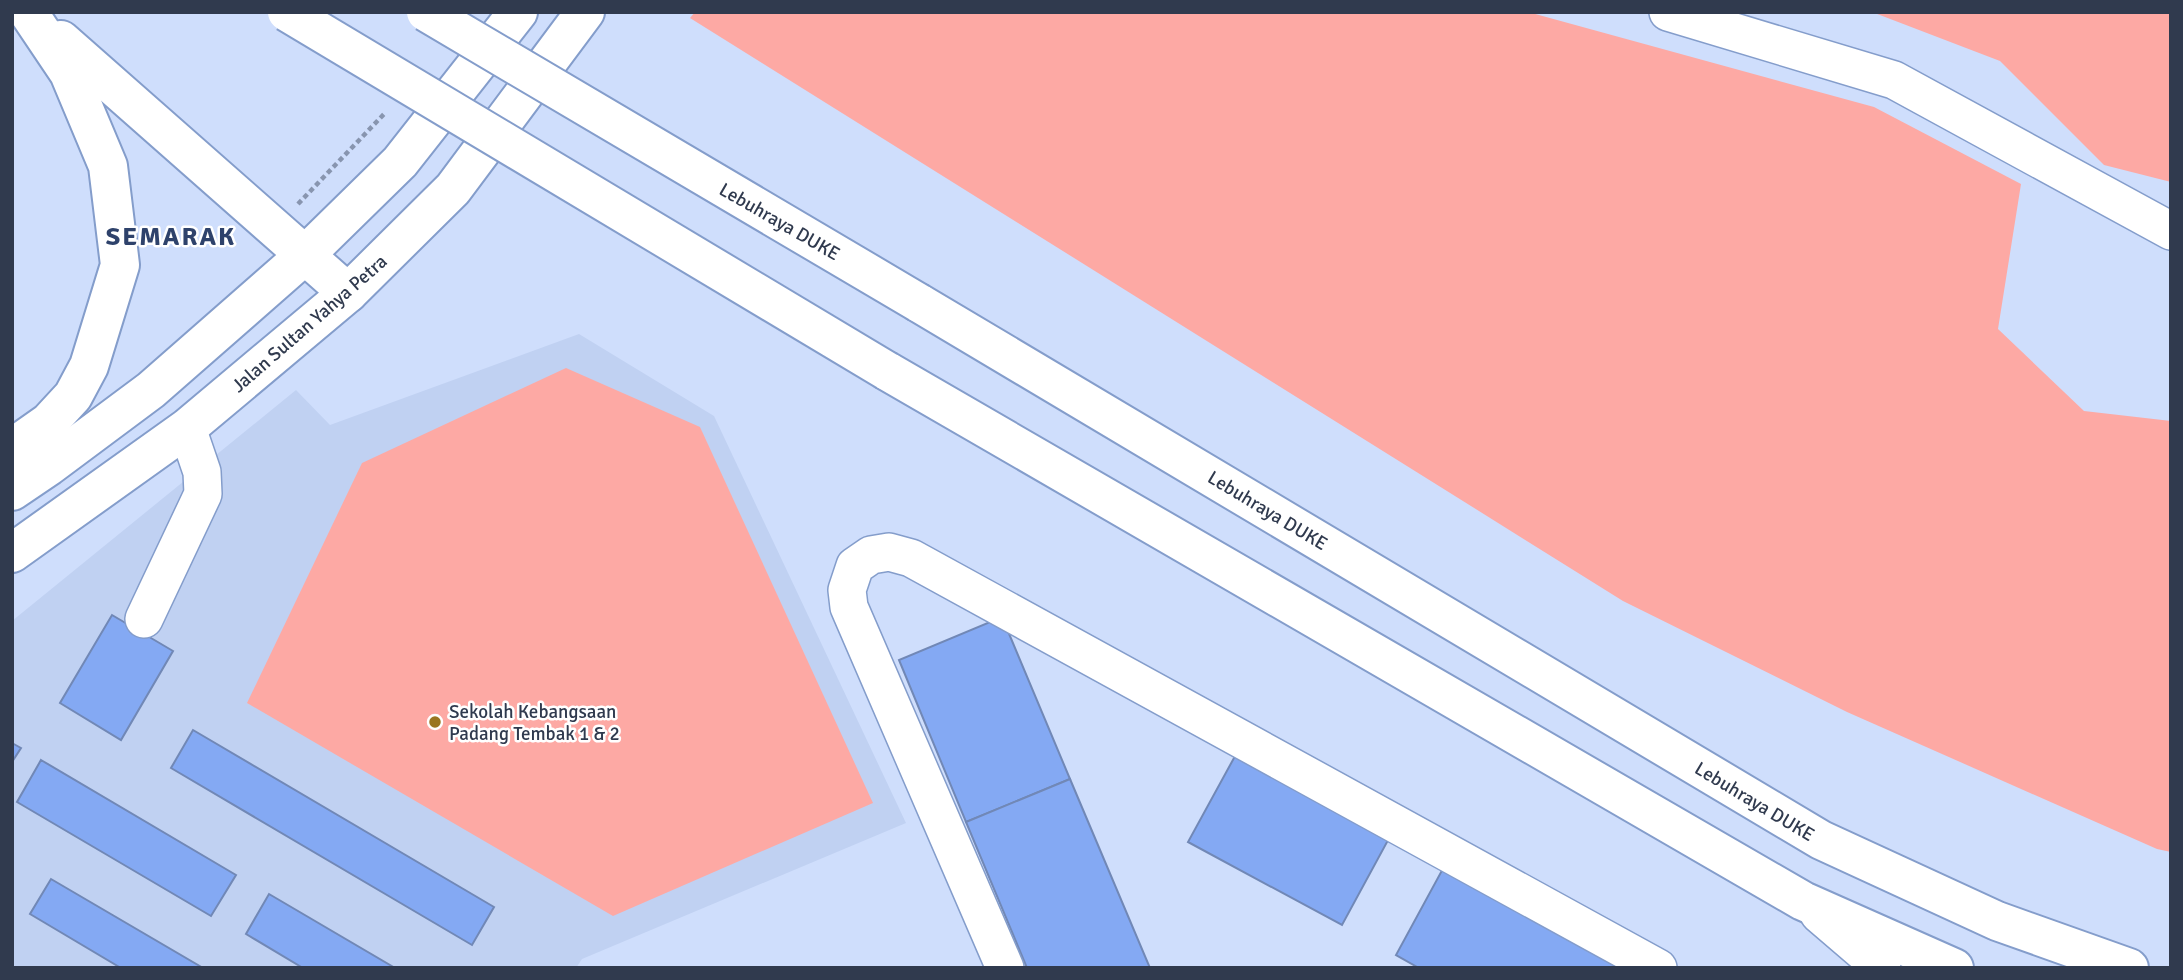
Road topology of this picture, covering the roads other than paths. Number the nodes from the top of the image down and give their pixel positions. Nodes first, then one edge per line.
1 (28, 12) edge
2 (287, 12) edge
3 (426, 12) edge
4 (518, 12) edge
5 (585, 12) edge
6 (1668, 12) edge
7 (2171, 232) edge
8 (305, 255) junction
9 (348, 293) junction
10 (187, 428) junction
11 (12, 460) edge
12 (12, 491) edge
13 (12, 554) edge
14 (144, 619) dead end
15 (1804, 901) junction
16 (1005, 968) edge
17 (1658, 968) edge
18 (1882, 968) edge
19 (1954, 968) edge
20 (2129, 968) edge

1 - 8 main road
1 - 11 main road
2 - 15 main road, bridge
3 - 20 main road, Lebuhraya DUKE, bridge
4 - 8 main road
5 - 9 main road, Jalan Sultan Yahya Petra
6 - 7 lane
8 - 9 main road
8 - 12 main road
9 - 10 main road, Jalan Sultan Yahya Petra
10 - 13 main road, Jalan Sultan Yahya Petra
10 - 14 lane
15 - 18 lane
15 - 19 main road
16 - 17 lane

